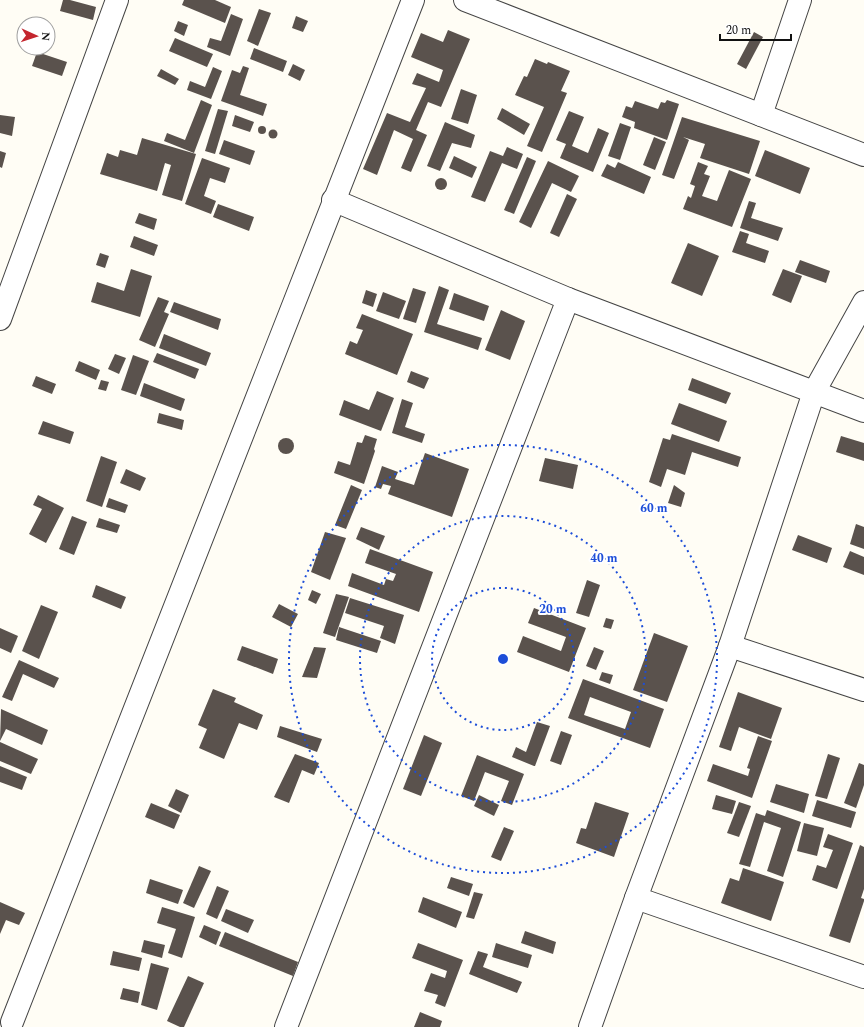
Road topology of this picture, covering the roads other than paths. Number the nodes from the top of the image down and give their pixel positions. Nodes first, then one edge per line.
1 (117, 0) edge
2 (412, 0) edge
3 (465, 0) edge
4 (800, 0) edge
5 (761, 115) junction
6 (864, 155) edge
7 (333, 200) junction
8 (568, 299) junction
9 (864, 302) edge
10 (0, 319) edge
11 (814, 392) junction
12 (864, 411) edge
13 (730, 646) junction
14 (864, 690) edge
15 (636, 898) junction
16 (864, 977) edge
17 (12, 1023) edge
18 (286, 1027) edge
19 (590, 1027) edge

1 - 10 street
2 - 7 street
3 - 5 street
4 - 5 street
5 - 6 street
7 - 8 street
7 - 17 street
8 - 11 street
8 - 18 street
9 - 11 street
11 - 12 street
11 - 13 street
13 - 14 street
13 - 15 street
15 - 16 street
15 - 19 street

